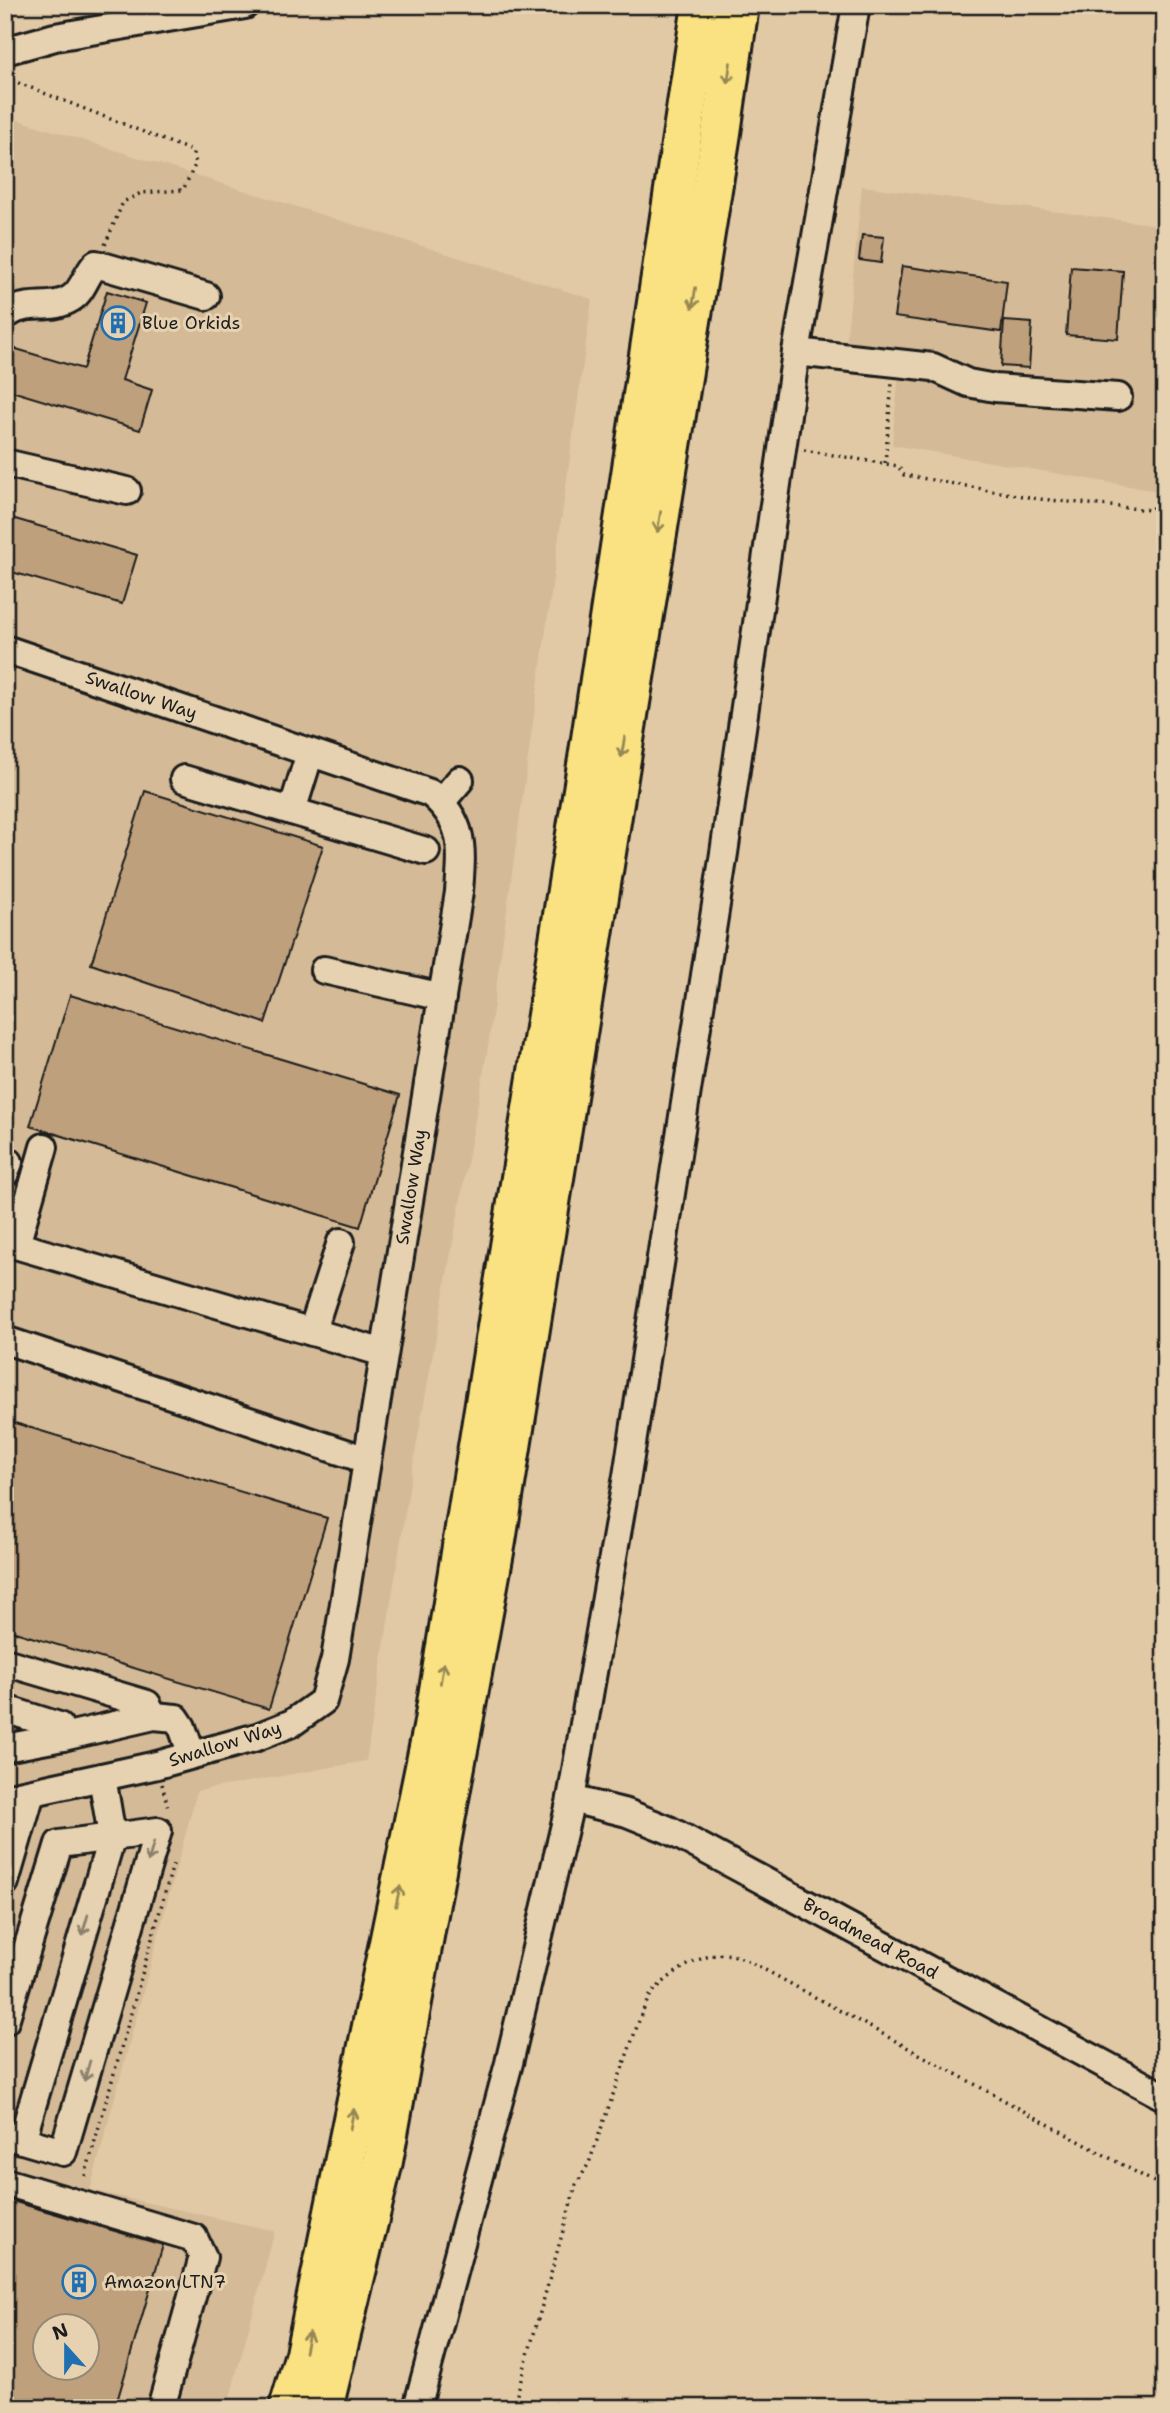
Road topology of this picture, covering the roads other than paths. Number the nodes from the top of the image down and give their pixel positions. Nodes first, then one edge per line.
1 (245, 5) edge
2 (702, 5) edge
3 (738, 5) edge
4 (856, 5) edge
5 (5, 51) edge
6 (206, 296) dead end
7 (5, 315) edge
8 (796, 352) junction
9 (1118, 397) dead end
10 (5, 463) edge
11 (127, 491) dead end
12 (5, 649) edge
13 (310, 753) junction
14 (184, 779) dead end
15 (460, 780) dead end
16 (441, 802) junction
17 (292, 811) junction
18 (426, 851) dead end
19 (324, 970) dead end
20 (442, 997) junction
21 (44, 1147) dead end
22 (341, 1241) dead end
23 (10, 1244) edge
24 (312, 1332) junction
25 (5, 1340) edge
26 (384, 1353) junction
27 (366, 1460) junction
28 (5, 1662) edge
29 (5, 1709) edge
30 (154, 1716) junction
31 (63, 1737) junction
32 (5, 1748) edge
33 (192, 1755) junction
34 (102, 1777) junction
35 (18, 1796) edge
36 (570, 1799) junction
37 (112, 1836) junction
38 (5, 1882) edge
39 (5, 2021) edge
40 (1165, 2097) edge
41 (14, 2137) edge
42 (5, 2182) edge
43 (161, 2408) edge
44 (289, 2408) edge
45 (323, 2408) edge
46 (417, 2408) edge

1 - 5 street
44 -> 2 highway
3 -> 45 highway
4 - 8 street
6 - 7 street
8 - 9 street
8 - 36 street
10 - 11 street
12 - 13 street, Swallow Way
13 - 16 street, Swallow Way
13 - 17 street
14 - 17 street
15 - 16 street
16 - 20 street, Swallow Way
17 - 18 street
19 - 20 street
20 - 26 street, Swallow Way
21 - 23 street
22 - 24 street
23 - 24 street
24 - 26 street
25 - 27 street
26 - 27 street, Swallow Way
27 - 33 street, Swallow Way
28 - 30 street
29 - 31 street
30 - 31 street
30 - 33 street
31 - 32 street
33 - 34 street, Swallow Way
34 - 35 street, Swallow Way
34 - 37 street
35 - 38 street
36 - 40 street, Broadmead Road
36 - 46 street
37 - 39 street
37 -> 41 street
37 -> 41 street
42 - 43 street

